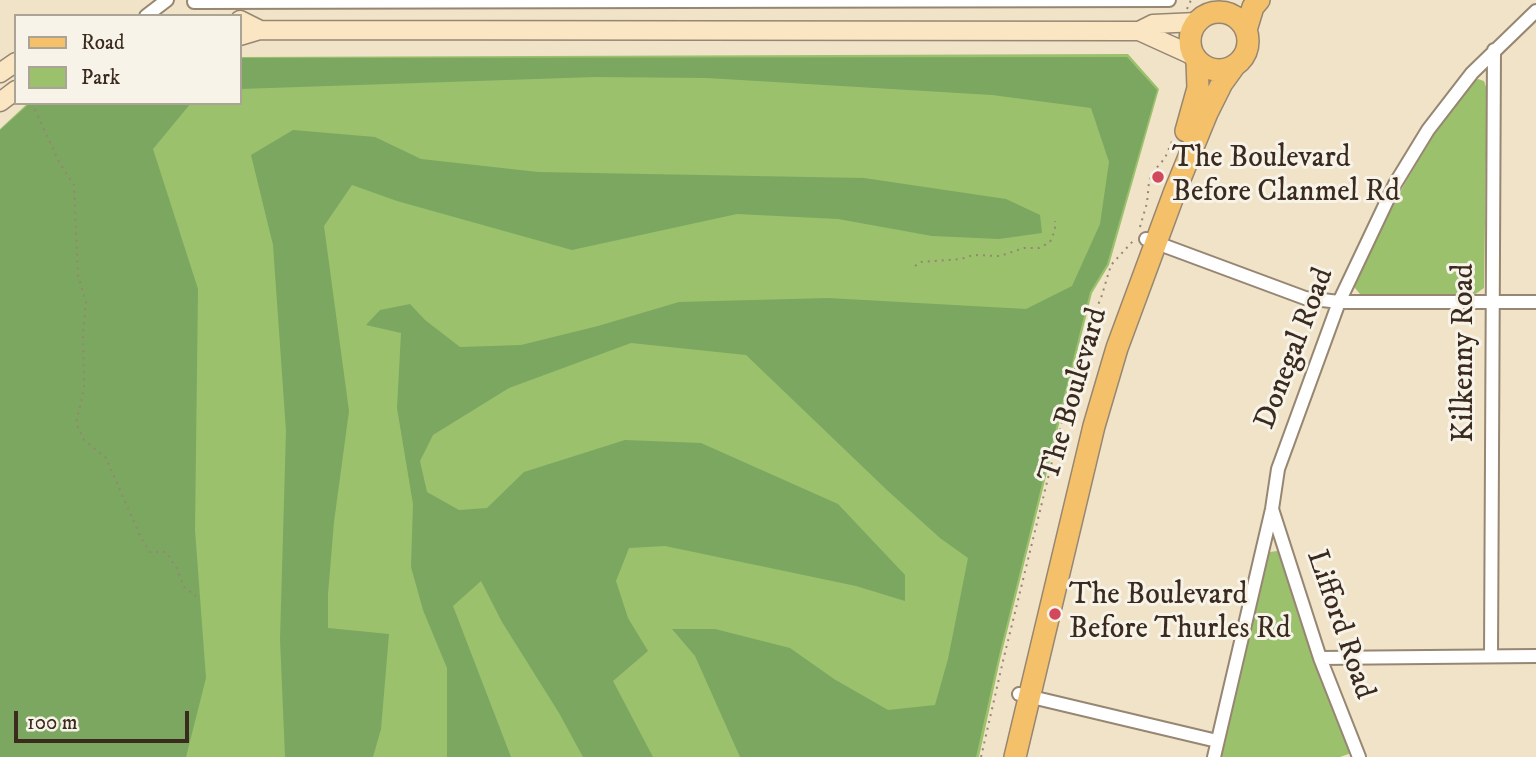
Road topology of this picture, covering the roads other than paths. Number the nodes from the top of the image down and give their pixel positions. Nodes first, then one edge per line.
1 (167, 0) edge
2 (1232, 0) edge
3 (1259, 0) edge
4 (363, 1) edge
5 (535, 1) edge
6 (708, 1) edge
7 (891, 1) edge
8 (1168, 1) edge
9 (194, 6) edge
10 (1536, 11) edge
11 (149, 14) edge
12 (1205, 17) junction
13 (242, 21) edge
14 (260, 30) junction
15 (1246, 30) junction
16 (1139, 31) junction
17 (242, 35) edge
18 (1494, 50) junction
19 (1196, 58) junction
20 (1235, 65) junction
21 (1144, 238) junction
22 (1339, 302) junction
23 (1493, 302) junction
24 (1536, 302) edge
25 (1272, 509) junction
26 (1491, 656) junction
27 (1536, 656) edge
28 (1320, 658) junction
29 (1024, 695) junction
30 (1217, 741) junction
31 (1004, 757) edge
32 (1015, 757) edge
33 (1214, 757) edge
34 (1359, 757) edge

1 - 11 street
2 - 12 main road
3 - 15 main road
4 - 5 street
4 - 9 street
5 - 6 street
6 - 7 street
7 - 8 street
10 - 18 street, Donegal Road
12 - 15 main road
12 - 16 main road
12 - 19 main road
13 - 14 main road
14 - 16 main road
14 - 17 main road
15 - 20 main road
16 - 19 main road
18 - 22 street, Donegal Road
18 - 23 street, Kilkenny Road
19 - 20 main road
19 - 21 main road, The Boulevard
20 - 21 main road, The Boulevard
21 - 22 street
21 - 29 main road, The Boulevard
22 - 23 street
22 - 25 street, Donegal Road
23 - 24 street
23 - 26 street, Kilkenny Road
25 - 28 street, Lifford Road
25 - 30 street, Donegal Road
26 - 27 street
26 - 28 street
28 - 34 street, Lifford Road
29 - 30 street
29 - 31 main road, The Boulevard
29 - 32 main road, The Boulevard
30 - 33 street, Donegal Road

